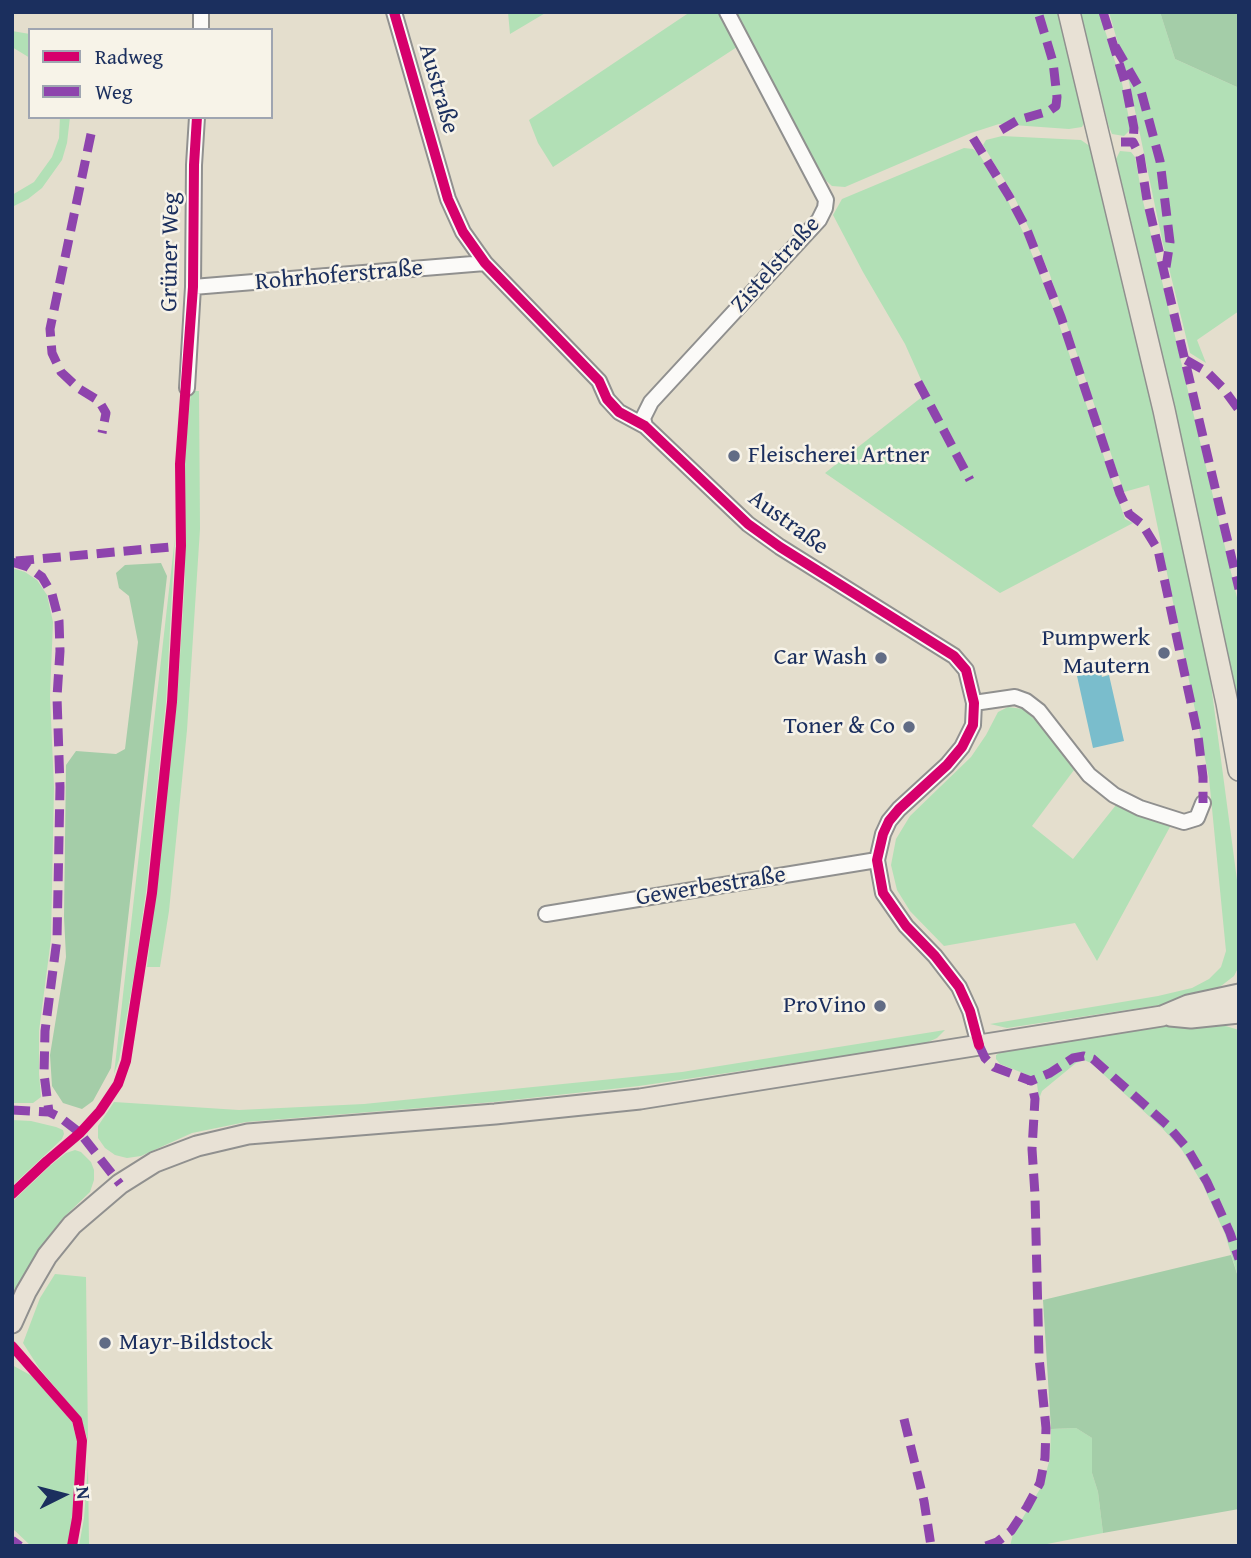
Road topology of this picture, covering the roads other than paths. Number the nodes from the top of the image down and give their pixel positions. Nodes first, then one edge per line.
1 (394, 12) edge
2 (727, 12) edge
3 (1069, 12) edge
4 (197, 119) edge
5 (485, 263) junction
6 (193, 287) junction
7 (187, 388) dead end
8 (645, 426) junction
9 (974, 703) junction
10 (1239, 770) edge
11 (1203, 803) dead end
12 (877, 860) junction
13 (546, 914) dead end
14 (1239, 980) edge
15 (1232, 1008) edge
16 (979, 1045) junction
17 (12, 1323) edge

1 - 5 street, Austraße
2 - 8 street, Zistelstraße
3 - 10 highway
4 - 6 street, Grüner Weg
5 - 6 street, Rohrhoferstraße
5 - 8 street, Austraße
6 - 7 street, Grüner Weg
8 - 9 street, Austraße
9 - 11 street
9 - 12 street, Austraße
12 - 13 street, Gewerbestraße
12 - 16 street, Austraße
14 - 15 main road
15 - 16 main road
16 - 17 main road

